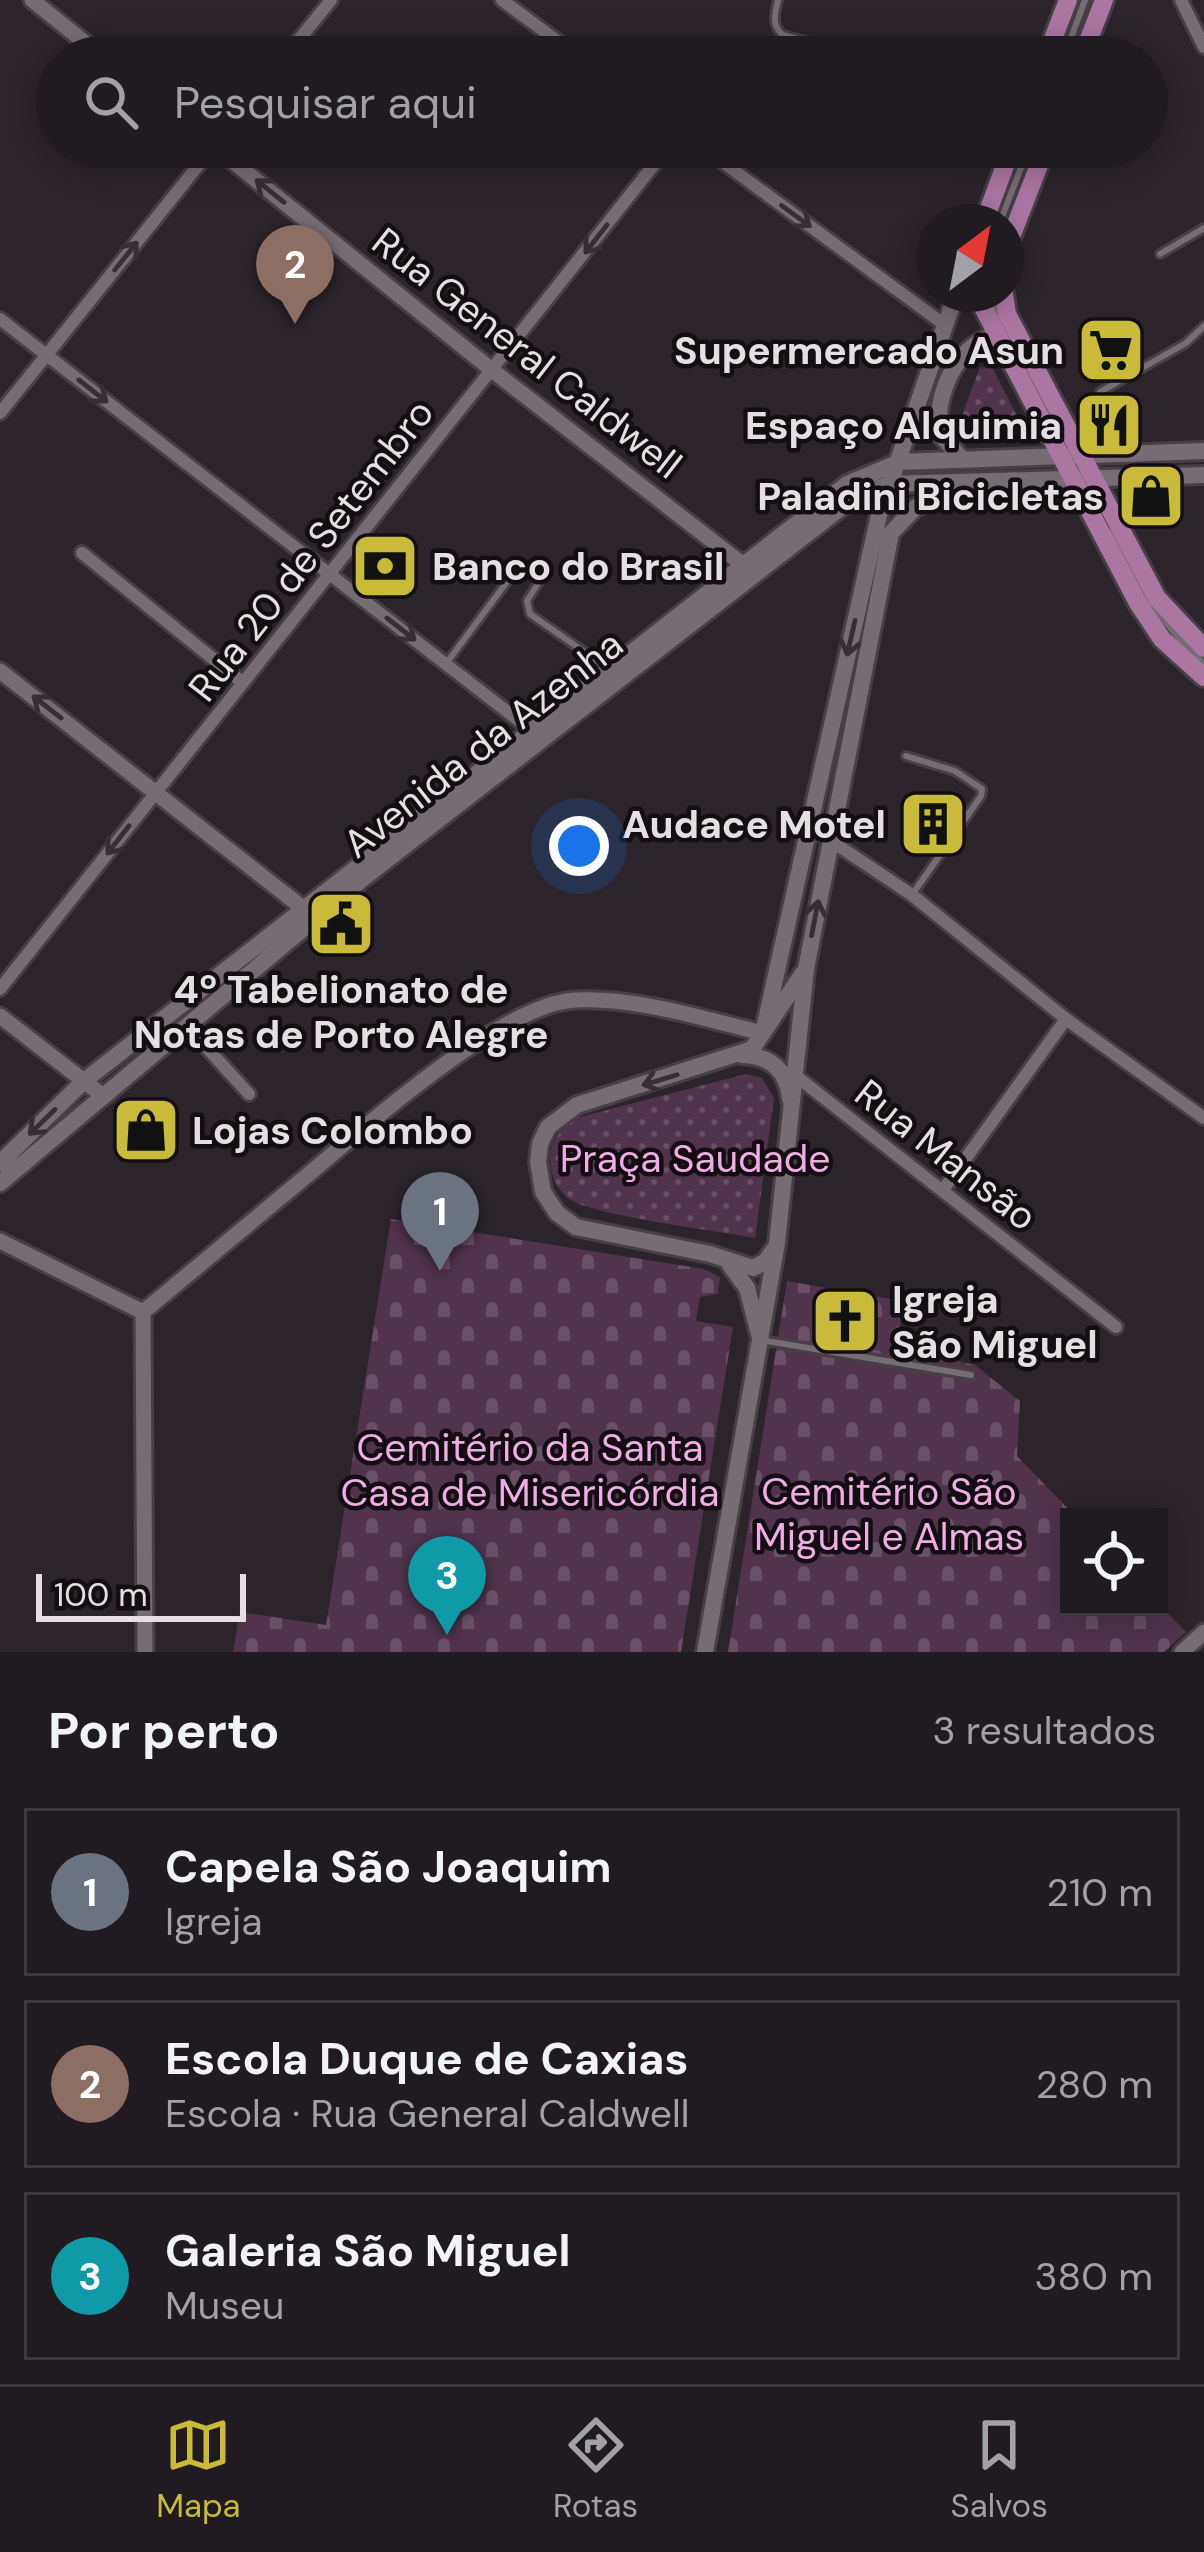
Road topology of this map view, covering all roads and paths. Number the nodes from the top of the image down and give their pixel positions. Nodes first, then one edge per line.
1 (32, 0) edge
2 (331, 0) edge
3 (502, 0) edge
4 (778, 0) edge
5 (1069, 0) edge
6 (1085, 0) edge
7 (1104, 0) edge
8 (1181, 0) edge
9 (77, 36) edge
10 (302, 36) edge
11 (551, 36) edge
12 (787, 36) edge
13 (1054, 36) edge
14 (1072, 36) edge
15 (1090, 36) edge
16 (1204, 47) edge
17 (197, 168) edge
18 (240, 168) edge
19 (651, 168) edge
20 (731, 168) edge
21 (1004, 168) edge
22 (1021, 168) edge
23 (1038, 168) edge
24 (991, 204) edge
25 (1007, 204) edge
26 (1024, 204) edge
27 (1204, 228) edge
28 (1160, 254) dead end
29 (950, 312) edge
30 (984, 312) edge
31 (999, 312) edge
32 (1007, 312) edge
33 (0, 319) edge
34 (945, 325) junction
35 (1204, 326) edge
36 (995, 335) junction
37 (46, 355) junction
38 (491, 370) junction
39 (1100, 392) dead end
40 (0, 413) edge
41 (1204, 451) edge
42 (1070, 455) junction
43 (962, 458) junction
44 (899, 462) junction
45 (1204, 476) edge
46 (1083, 480) junction
47 (988, 481) junction
48 (890, 484) junction
49 (82, 553) dead end
50 (742, 565) junction
51 (515, 571) dead end
52 (545, 572) dead end
53 (329, 574) junction
54 (1204, 648) edge
55 (1204, 663) edge
56 (446, 664) junction
57 (609, 669) junction
58 (0, 671) edge
59 (1204, 677) edge
60 (243, 683) junction
61 (531, 730) junction
62 (906, 756) dead end
63 (157, 792) junction
64 (808, 826) junction
65 (830, 840) junction
66 (912, 896) junction
67 (310, 914) junction
68 (806, 969) junction
69 (0, 989) edge
70 (0, 1016) edge
71 (1066, 1019) junction
72 (186, 1025) junction
73 (764, 1033) junction
74 (742, 1055) junction
75 (796, 1076) junction
76 (84, 1081) junction
77 (249, 1094) dead end
78 (102, 1095) junction
79 (791, 1118) junction
80 (1204, 1118) edge
81 (0, 1163) edge
82 (0, 1183) edge
83 (943, 1190) junction
84 (0, 1240) edge
85 (778, 1243) junction
86 (726, 1261) junction
87 (143, 1312) junction
88 (1116, 1327) dead end
89 (761, 1340) junction
90 (971, 1375) dead end
91 (1204, 1632) edge
92 (146, 1652) edge
93 (705, 1652) edge
94 (1182, 1652) edge

1 - 9 street
2 - 10 street
3 - 11 street
4 - 12 lane
5 - 13 main road
6 - 14 lane
7 - 15 main road
8 - 16 street
37 -> 17 street
38 -> 18 street, Rua General Caldwell
19 -> 38 street, Rua 20 de Setembro
20 -> 34 street
21 - 24 main road
22 - 25 lane
23 - 26 main road
27 - 28 lane
29 - 34 main road
30 - 36 main road
31 - 42 lane
32 - 42 main road
33 - 37 street
34 - 44 main road
35 - 39 lane
36 - 42 main road
36 - 43 main road
37 - 40 street
37 -> 53 street
38 - 50 street, Rua General Caldwell
38 - 53 street, Rua 20 de Setembro
41 - 42 main road
42 - 43 main road
42 - 46 main road
43 - 44 main road
44 - 48 main road
44 - 50 main road, Avenida da Azenha
45 - 46 main road
46 - 47 main road
46 - 54 main road
46 - 55 lane
46 - 59 main road
47 - 48 main road
47 - 65 main road
48 -> 64 main road
48 - 67 main road, Avenida da Azenha
49 - 60 street
50 - 57 main road, Avenida da Azenha
51 - 56 lane
52 - 57 lane
53 -> 56 street
53 - 60 street, Rua 20 de Setembro
56 - 61 street
57 - 61 main road, Avenida da Azenha
63 -> 58 street
60 - 63 street, Rua 20 de Setembro
61 - 67 main road, Avenida da Azenha
62 - 66 lane
63 - 67 street
63 -> 69 street, Rua 20 de Setembro
64 - 65 street
64 - 73 main road
65 - 66 street
68 -> 65 main road
66 - 71 street
67 - 72 main road, Avenida da Azenha
67 - 76 main road, Avenida da Azenha
68 - 73 main road
68 - 75 main road
70 - 76 street
71 - 80 street
71 - 83 street
72 - 77 street
72 - 78 main road, Avenida da Azenha
73 - 74 main road
73 - 87 street
74 - 79 main road
74 -> 86 main road
75 - 79 main road
75 - 83 street, Rua Mansão
76 - 78 street
76 -> 81 main road, Avenida da Azenha
78 - 82 main road, Avenida da Azenha
79 - 85 main road
83 - 88 street, Rua Mansão
84 - 87 street
85 - 86 main road
85 - 89 main road
86 - 89 main road
87 - 92 street
89 - 90 lane
89 - 93 main road
91 - 94 street

